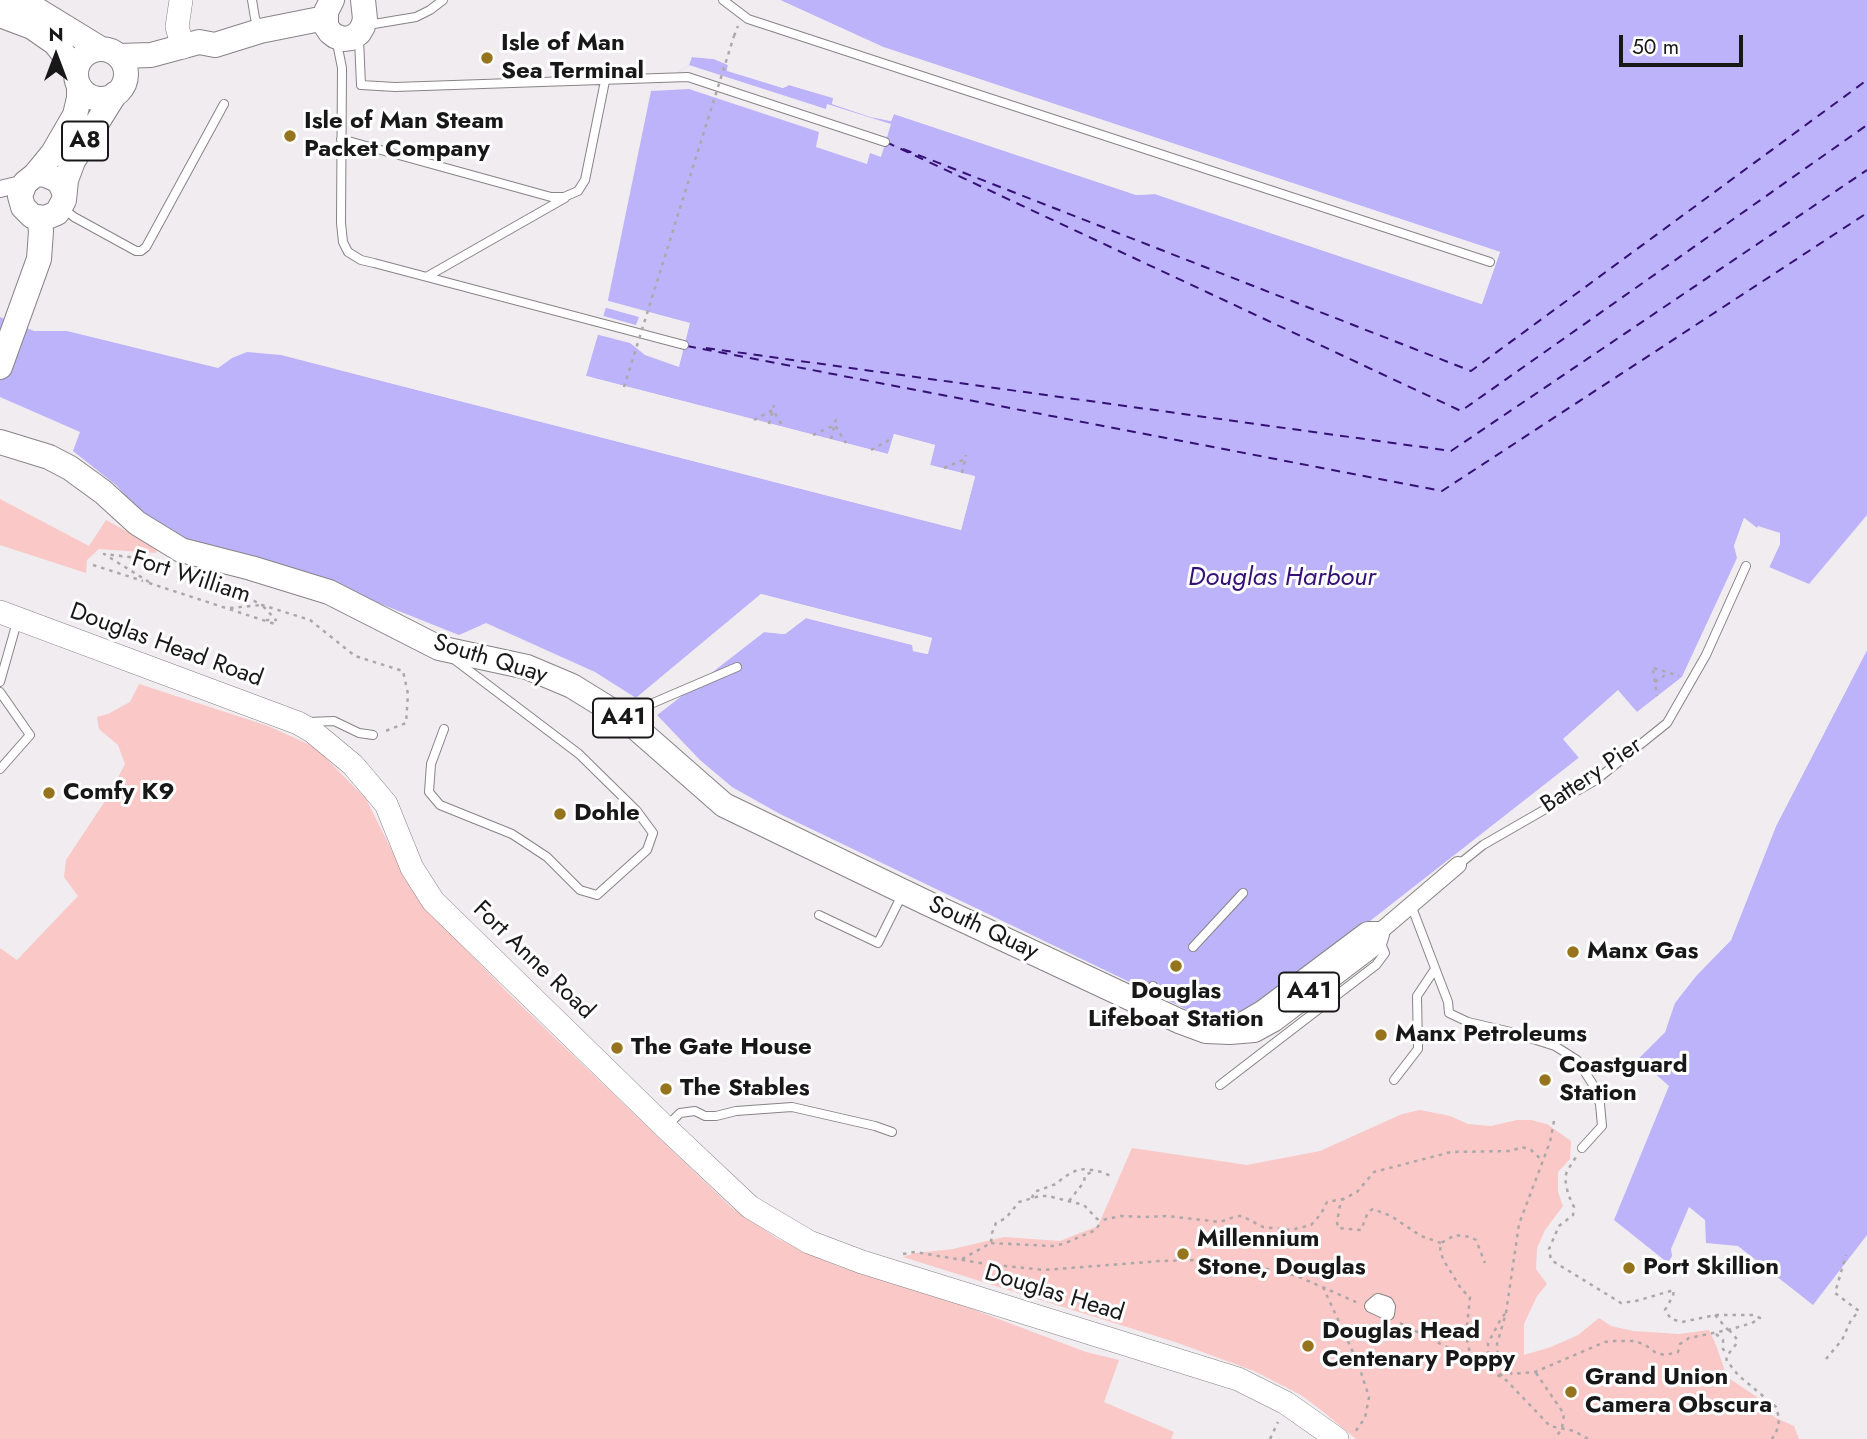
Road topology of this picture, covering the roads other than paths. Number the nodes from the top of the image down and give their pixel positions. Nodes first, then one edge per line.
1 (181, 0) edge
2 (252, 0) edge
3 (443, 0) edge
4 (723, 0) edge
5 (26, 2) edge
6 (346, 13) edge
7 (0, 15) edge
8 (0, 23) edge
9 (260, 31) junction
10 (55, 43) junction
11 (215, 45) junction
12 (183, 47) junction
13 (110, 53) junction
14 (78, 78) junction
15 (605, 81) junction
16 (119, 89) junction
17 (224, 104) dead end
18 (341, 139) junction
19 (886, 142) dead end
20 (30, 179) junction
21 (0, 189) edge
22 (578, 191) junction
23 (62, 200) junction
24 (39, 218) junction
25 (1490, 262) dead end
26 (428, 276) junction
27 (684, 345) dead end
28 (0, 367) edge
29 (0, 442) edge
30 (1746, 566) dead end
31 (9, 616) edge
32 (439, 648) junction
33 (737, 667) dead end
34 (0, 682) edge
35 (0, 692) edge
36 (639, 709) dead end
37 (305, 727) junction
38 (444, 729) dead end
39 (373, 735) road end
40 (0, 769) edge
41 (1458, 865) joint
42 (903, 892) junction
43 (1243, 893) dead end
44 (1411, 905) junction
45 (819, 915) dead end
46 (1377, 934) junction
47 (1193, 947) dead end
48 (1435, 969) junction
49 (1230, 1032) joint
50 (1394, 1080) dead end
51 (1220, 1085) dead end
52 (665, 1127) junction
53 (892, 1132) dead end
54 (1582, 1149) road end
55 (750, 1207) joint
56 (1348, 1434) edge

1 - 12 main road
2 - 9 lane
3 - 6 lane
4 - 25 lane
5 - 13 main road
6 - 9 main road
6 - 15 lane
6 - 18 lane
7 - 10 main road
8 - 10 lane
9 - 11 main road
10 - 14 main road
11 - 12 main road
11 - 16 main road
12 - 13 main road
13 - 14 main road
13 - 16 main road
14 - 16 main road
14 - 20 main road, A8
15 - 19 lane
15 - 22 lane
16 - 23 main road, A8
17 - 23 lane
18 - 22 lane
18 - 26 lane
20 - 21 street
20 - 23 main road, A8
20 - 24 main road
22 - 26 lane
23 - 24 main road
24 - 28 main road
26 - 27 lane
29 - 32 main road, South Quay / A41
30 - 41 lane, Battery Pier
31 - 34 lane
31 - 37 main road, Douglas Head Road
32 - 38 lane
32 - 42 main road, South Quay / A41
33 - 36 lane
35 - 40 lane
37 - 39 lane
37 - 52 main road, Fort Anne Road
41 - 44 street, Battery Pier
42 - 45 lane
42 - 49 main road, South Quay / A41
43 - 47 lane
44 - 46 street, Battery Pier
44 - 48 lane
46 - 49 main road, Battery Pier / A41
46 - 51 lane
48 - 50 lane
48 - 54 lane
52 - 53 lane
52 - 55 main road, Fort Anne Road
55 - 56 main road, Douglas Head

